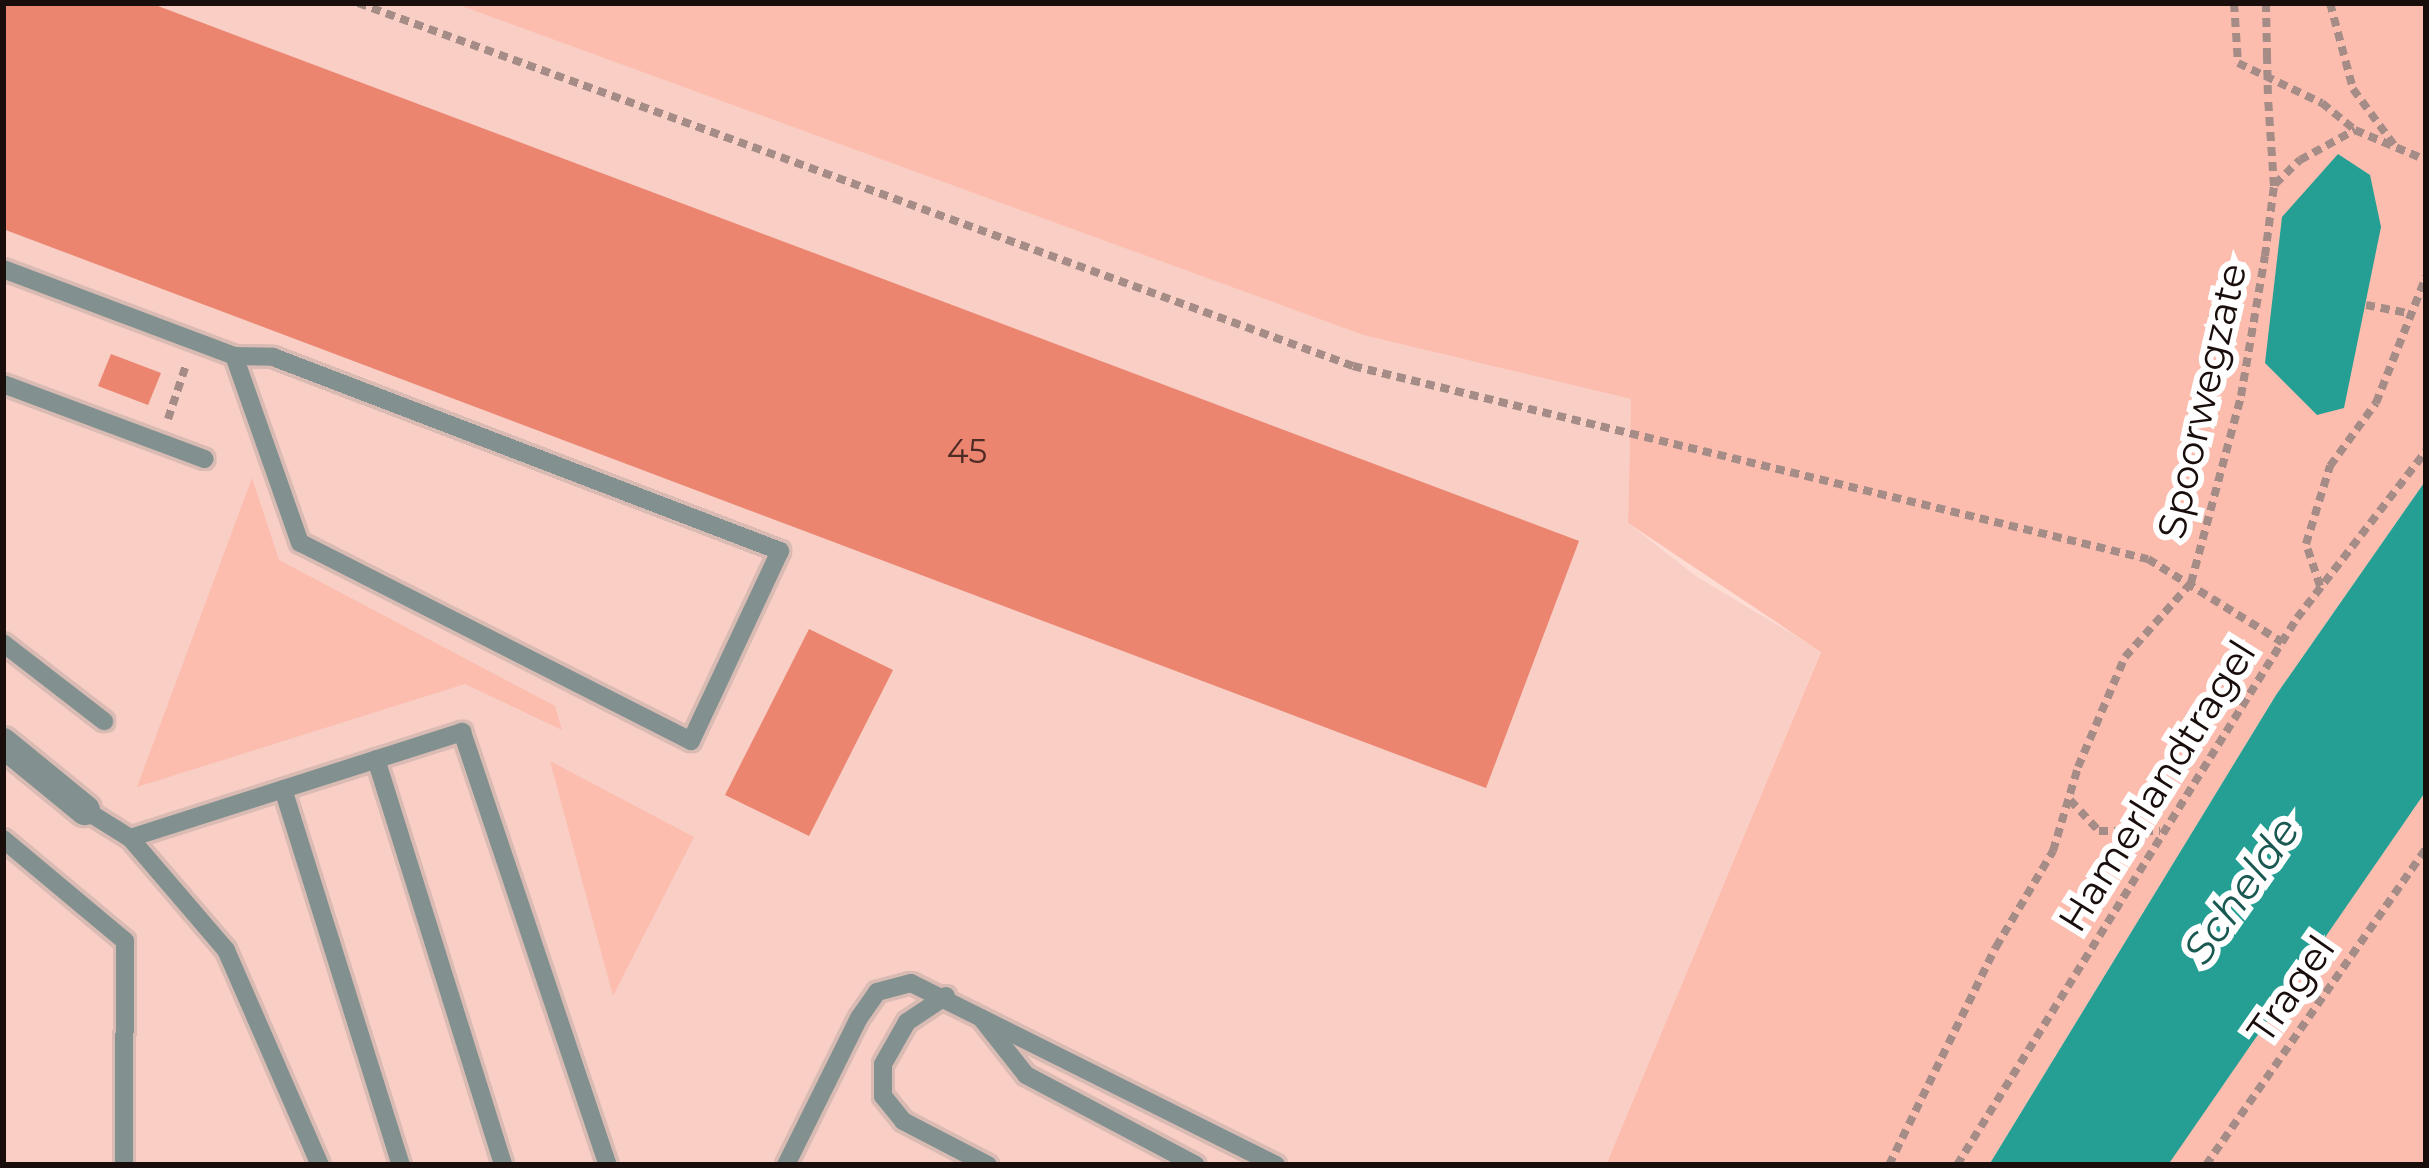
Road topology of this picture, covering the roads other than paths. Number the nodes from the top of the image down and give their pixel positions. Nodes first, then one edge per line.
1 (3, 269) edge
2 (235, 356) junction
3 (3, 384) edge
4 (205, 459) dead end
5 (3, 644) edge
6 (104, 721) dead end
7 (3, 743) edge
8 (376, 759) junction
9 (283, 789) junction
10 (86, 810) joint
11 (130, 838) junction
12 (3, 839) edge
13 (946, 996) junction
14 (977, 1013) junction
15 (1225, 1141) junction
16 (1257, 1161) edge
17 (124, 1165) edge
18 (320, 1165) edge
19 (401, 1165) edge
20 (503, 1165) edge
21 (608, 1165) edge
22 (786, 1165) edge
23 (988, 1165) edge
24 (1196, 1165) edge
25 (1233, 1165) edge
26 (1276, 1165) edge

1 - 2 lane
2 - 2 lane
3 - 4 lane
5 - 6 lane
7 - 10 street
8 - 9 lane
8 - 20 lane
8 - 21 lane
9 - 11 lane
9 - 19 lane
10 - 11 lane
11 - 18 lane
12 - 17 lane
13 - 14 lane
13 - 22 lane
13 - 23 lane
14 - 15 lane
14 - 24 lane
15 - 16 lane
15 - 25 lane
16 - 26 lane

